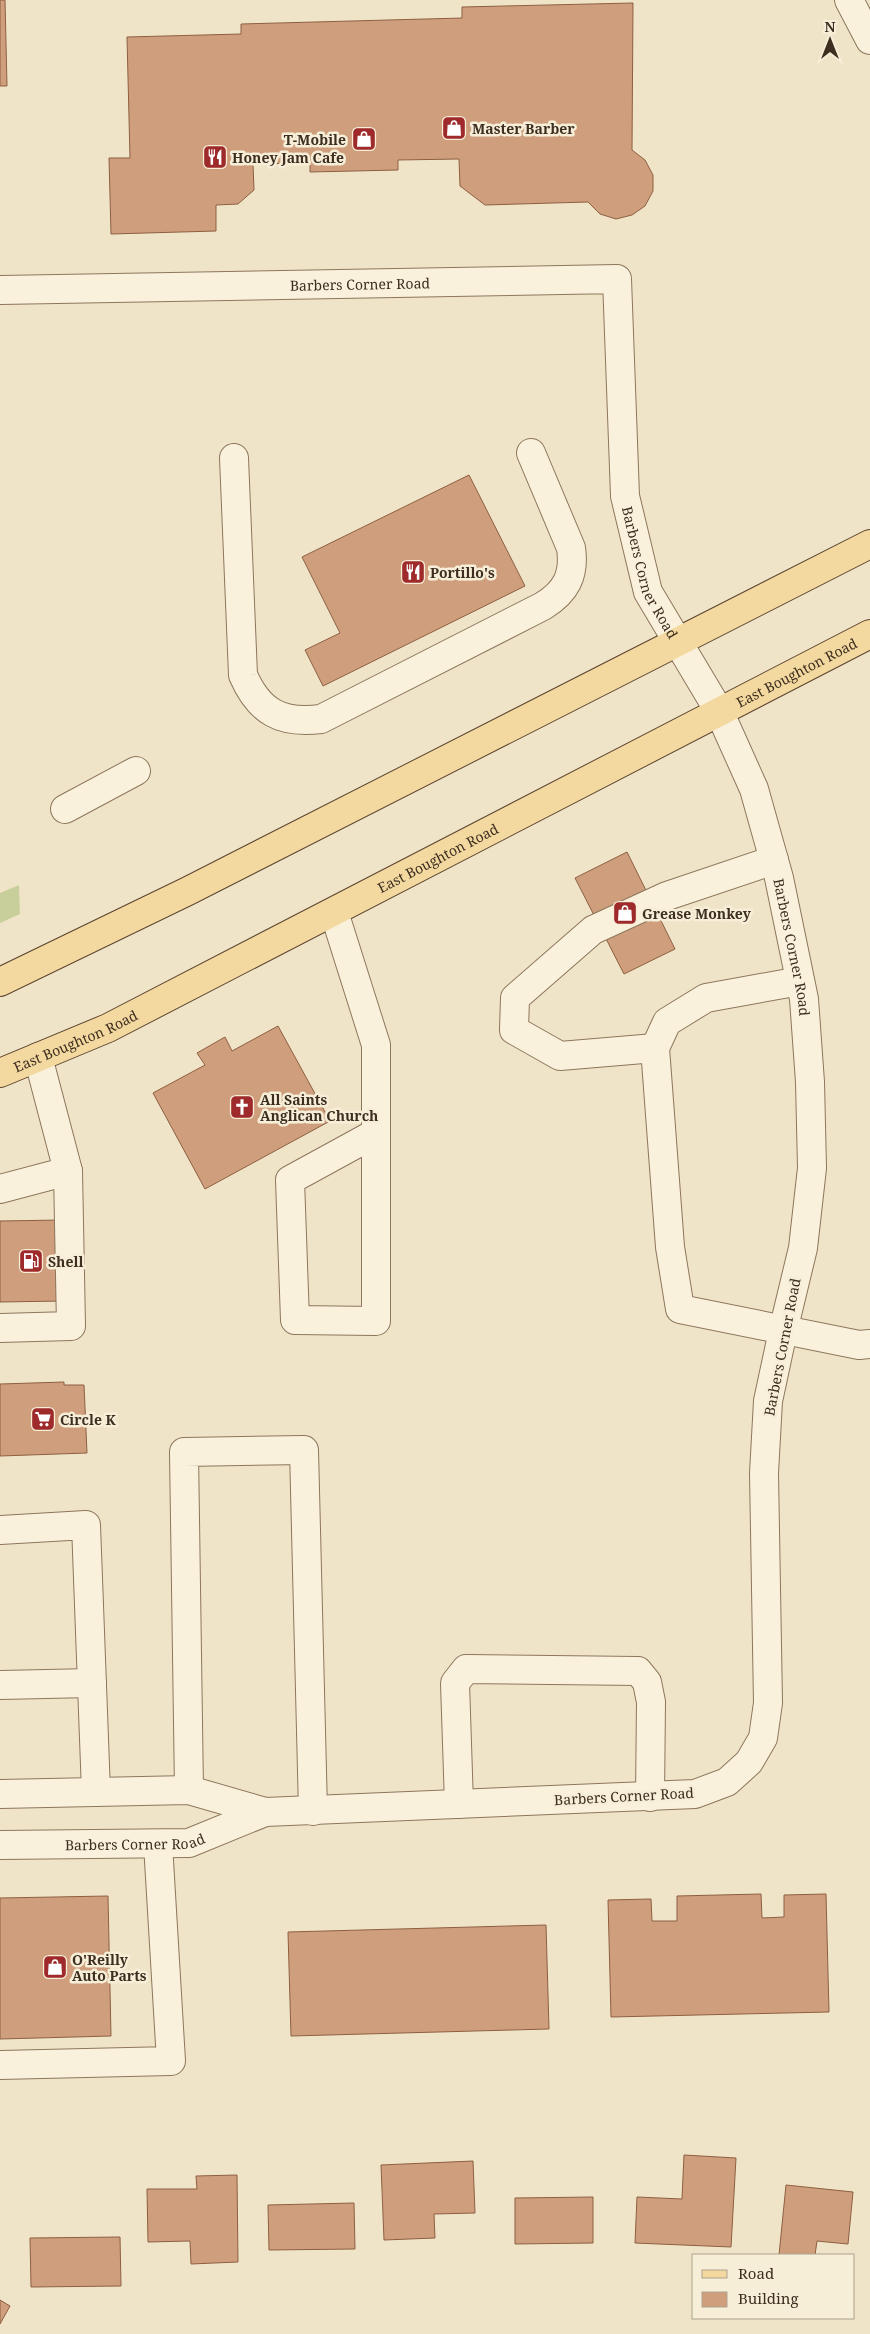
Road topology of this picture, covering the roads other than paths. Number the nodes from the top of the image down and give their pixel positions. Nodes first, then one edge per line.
1 (849, 0) edge
2 (870, 40) edge
3 (0, 290) edge
4 (532, 453) dead end
5 (234, 458) dead end
6 (870, 544) edge
7 (870, 634) edge
8 (677, 641) junction
9 (719, 711) junction
10 (136, 771) dead end
11 (65, 809) dead end
12 (774, 860) junction
13 (334, 912) junction
14 (800, 981) junction
15 (0, 982) edge
16 (655, 1048) junction
17 (38, 1057) junction
18 (0, 1073) edge
19 (376, 1133) junction
20 (68, 1170) junction
21 (0, 1189) edge
22 (0, 1328) edge
23 (783, 1330) junction
24 (870, 1344) edge
25 (0, 1530) edge
26 (92, 1683) junction
27 (0, 1685) edge
28 (189, 1790) junction
29 (96, 1792) junction
30 (0, 1794) edge
31 (650, 1796) junction
32 (459, 1804) junction
33 (313, 1810) junction
34 (265, 1812) junction
35 (158, 1844) junction
36 (0, 1845) edge
37 (0, 2065) edge

1 - 2 street
3 - 8 street, Barbers Corner Road
4 - 5 street
6 - 8 main road
7 - 9 main road, East Boughton Road
8 - 9 street, Barbers Corner Road
8 - 15 main road
9 - 12 street, Barbers Corner Road
9 - 13 main road, East Boughton Road
10 - 11 street
12 - 14 street, Barbers Corner Road
12 - 16 street
13 - 17 main road, East Boughton Road
13 - 19 street
14 - 16 street
14 - 23 street, Barbers Corner Road
16 - 23 street
17 - 18 main road, East Boughton Road
17 - 20 street
19 - 19 street
20 - 21 street
20 - 22 street
23 - 24 street
23 - 31 street, Barbers Corner Road
25 - 26 street
26 - 27 street
26 - 29 street
28 - 29 street, Barbers Corner Road
28 - 33 street
28 - 34 street, Barbers Corner Road
29 - 30 street, Barbers Corner Road
31 - 32 street, Barbers Corner Road
31 - 32 street
32 - 33 street, Barbers Corner Road
33 - 34 street, Barbers Corner Road
34 - 35 street, Barbers Corner Road
35 - 36 street, Barbers Corner Road
35 - 37 street

